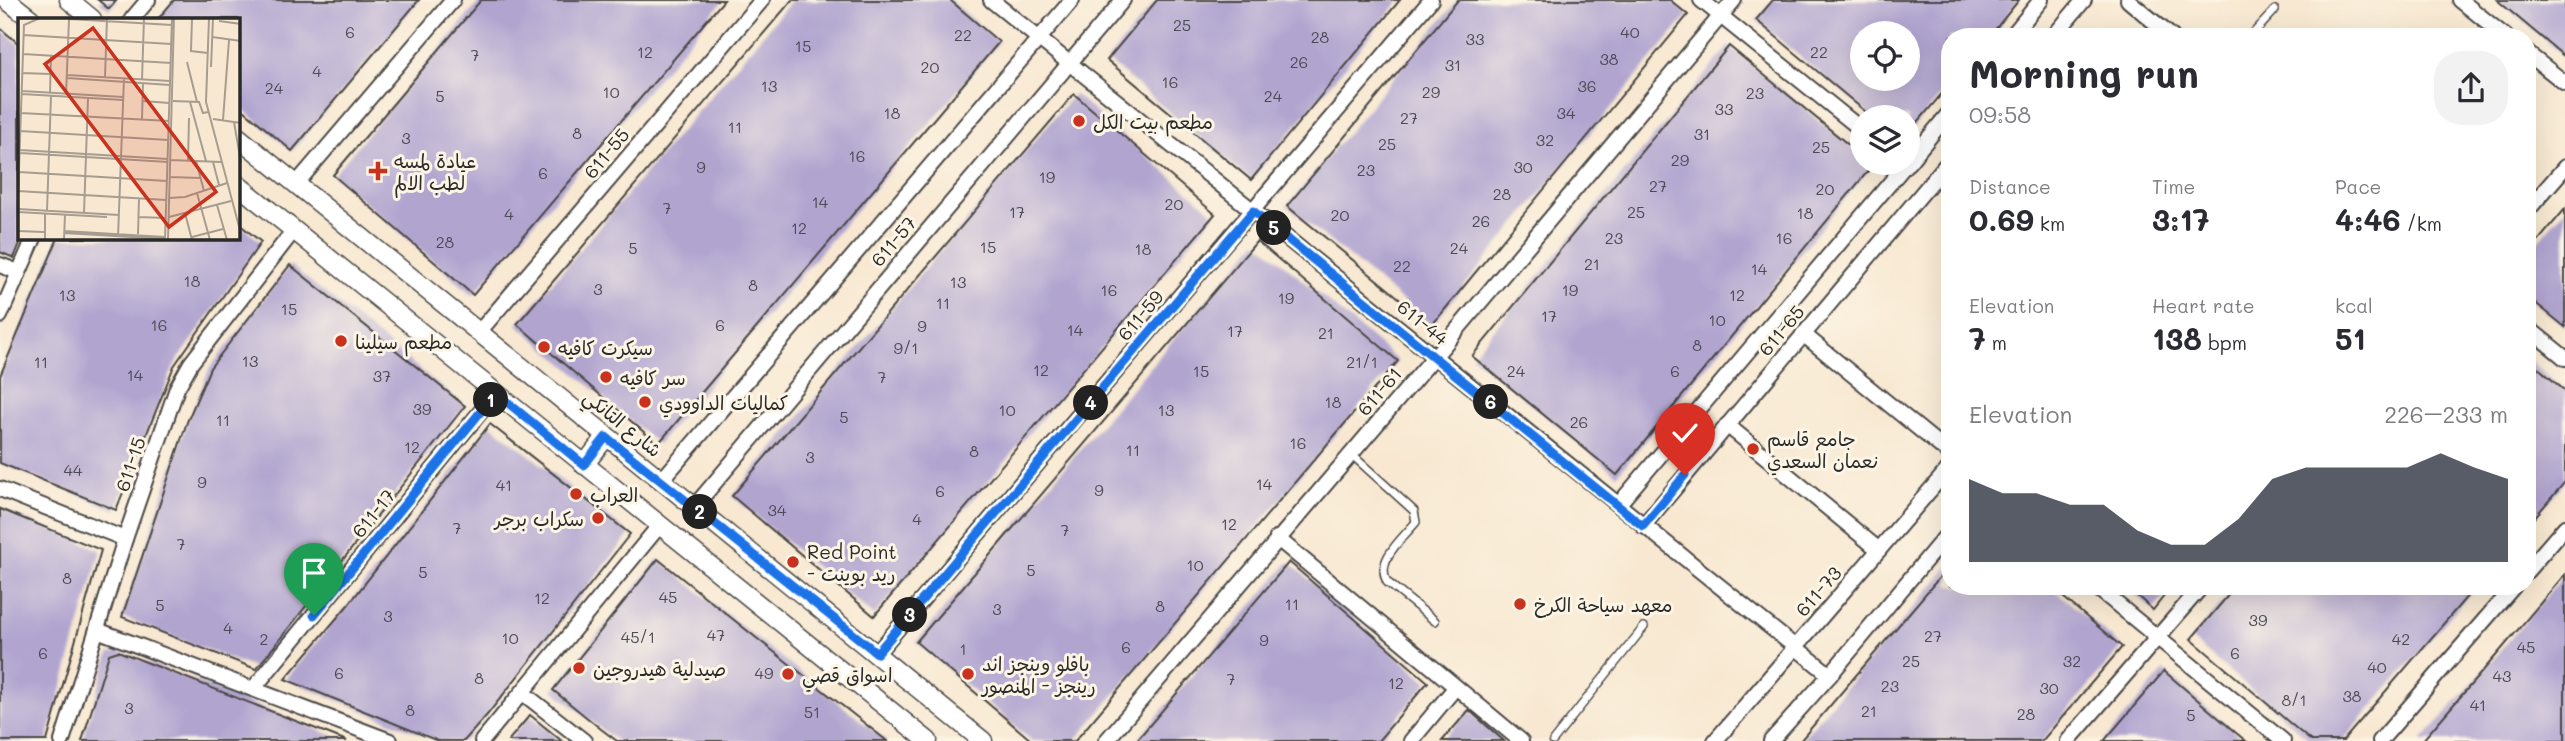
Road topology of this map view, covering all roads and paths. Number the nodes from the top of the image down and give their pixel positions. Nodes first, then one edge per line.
1 (7, 0) edge
2 (69, 0) edge
3 (148, 0) edge
4 (453, 0) edge
5 (762, 0) edge
6 (991, 0) edge
7 (1072, 0) edge
8 (1123, 0) edge
9 (1431, 0) edge
10 (1701, 0) edge
11 (1734, 0) edge
12 (2041, 0) edge
13 (2084, 0) edge
14 (2128, 0) edge
15 (2460, 0) edge
16 (2275, 10) dead end
17 (1720, 16) junction
18 (30, 18) edge
19 (91, 18) edge
20 (133, 18) edge
21 (2018, 28) edge
22 (2061, 28) edge
23 (2161, 28) edge
24 (2258, 28) edge
25 (2495, 28) edge
26 (1039, 39) junction
27 (2536, 60) edge
28 (1069, 63) junction
29 (2565, 83) edge
30 (1850, 120) edge
31 (1941, 121) edge
32 (240, 138) edge
33 (1920, 146) edge
34 (2565, 167) edge
35 (1941, 171) edge
36 (1895, 175) edge
37 (297, 183) junction
38 (240, 187) edge
39 (2536, 201) edge
40 (1253, 211) junction
41 (294, 230) junction
42 (33, 240) edge
43 (0, 265) edge
44 (18, 272) junction
45 (0, 316) edge
46 (479, 332) junction
47 (1803, 334) junction
48 (2536, 334) edge
49 (1435, 356) junction
50 (2565, 358) edge
51 (496, 393) junction
52 (1727, 425) junction
53 (606, 437) junction
54 (1941, 447) edge
55 (1350, 454) junction
56 (584, 465) junction
57 (1941, 478) edge
58 (662, 481) junction
59 (0, 489) edge
60 (1618, 505) junction
61 (694, 507) junction
62 (659, 526) junction
63 (1643, 526) junction
64 (2565, 527) edge
65 (1277, 538) junction
66 (125, 539) junction
67 (1941, 542) edge
68 (1879, 550) junction
69 (2536, 561) edge
70 (2106, 595) edge
71 (2194, 595) edge
72 (2506, 595) edge
73 (1435, 621) dead end
74 (1644, 627) dead end
75 (97, 630) junction
76 (2158, 637) junction
77 (1795, 647) junction
78 (877, 653) junction
79 (1830, 675) junction
80 (1455, 688) junction
81 (253, 689) junction
82 (523, 693) junction
83 (962, 734) edge
84 (62, 741) edge
85 (390, 741) edge
86 (482, 741) edge
87 (584, 741) edge
88 (928, 741) edge
89 (983, 741) edge
90 (1106, 741) edge
91 (1411, 741) edge
92 (1521, 741) edge
93 (1552, 741) edge
94 (1714, 741) edge
95 (1771, 741) edge
96 (2068, 741) edge
97 (2283, 741) edge
98 (2381, 741) edge

1 - 18 street
2 - 19 street
3 - 20 street
4 - 37 street
5 - 46 street, 611-55
6 - 26 street, 611-44
7 - 26 street, 611-57
8 - 28 street, 611-57
9 - 40 street, 611-59
10 - 17 street
11 - 17 street, 611-61
12 - 21 street
13 - 22 street
14 - 23 street
15 - 25 street
16 - 24 lane
17 - 30 street
17 - 49 street, 611-61
26 - 28 street, 611-44
26 - 58 street, 611-57
27 - 29 street
28 - 40 street, 611-44
28 - 61 street, 611-57
31 - 33 street, 611-65
32 - 37 street, شارع التانكي
34 - 39 street
35 - 47 street, 611-65
36 - 60 street, 611-65
37 - 46 street, شارع التانكي
38 - 41 street
40 - 49 street, 611-44
40 - 78 street, 611-59
41 - 51 street
41 - 66 street, 611-15
42 - 44 street
43 - 44 street
44 - 45 street
46 - 53 street, شارع التانكي
47 - 52 street, 611-65
47 - 54 street
48 - 50 street
49 - 55 street, 611-61
49 - 60 street, 611-44
51 - 56 street
51 - 81 street, 611-17
52 - 63 street, 611-65
52 - 68 street
53 - 56 street
53 - 58 street, شارع التانكي
55 - 65 street, 611-61
55 - 73 lane
56 - 62 street
57 - 68 street, 611-73
58 - 61 street, شارع التانكي
59 - 66 street
60 - 63 street, 611-44
61 - 78 street, شارع التانكي
62 - 82 street
62 - 88 street
63 - 77 street, 611-44
64 - 69 street
65 - 80 street
65 - 90 street, 611-61
66 - 75 street, 611-15
67 - 79 street
68 - 77 street, 611-73
70 - 76 street
71 - 76 street
72 - 98 street
74 - 93 lane
75 - 81 street
75 - 84 street, 611-15
76 - 96 street
76 - 97 street
77 - 79 street, 611-44
77 - 94 street, 611-73
78 - 83 street, شارع التانكي
79 - 95 street
80 - 91 street
80 - 92 street
81 - 85 street
82 - 86 street
82 - 87 street
83 - 89 street, شارع التانكي

